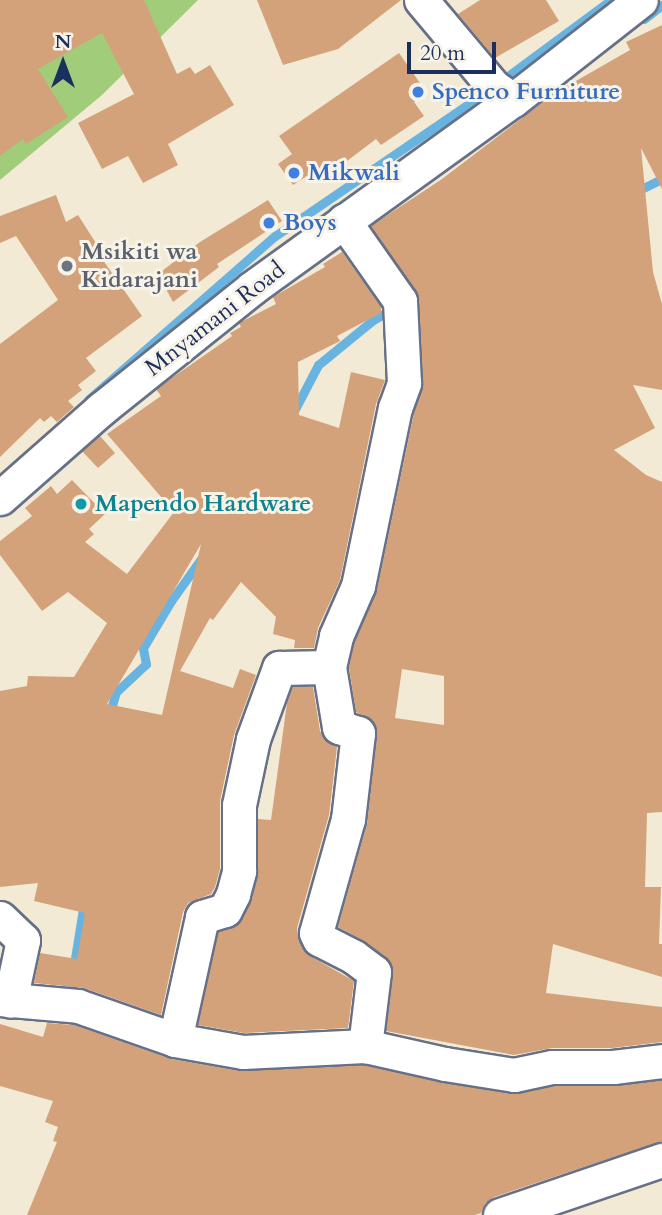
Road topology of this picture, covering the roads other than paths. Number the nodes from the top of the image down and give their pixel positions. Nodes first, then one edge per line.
1 (421, 0) edge
2 (641, 0) edge
3 (513, 100) junction
4 (344, 220) junction
5 (0, 498) edge
6 (329, 667) junction
7 (0, 918) edge
8 (5, 1000) edge
9 (175, 1040) junction
10 (365, 1046) junction
11 (662, 1061) edge
12 (662, 1160) edge
13 (500, 1215) edge

1 - 3 street
2 - 3 street, Mnyamani Road
3 - 4 street, Mnyamani Road
4 - 5 street, Mnyamani Road
4 - 6 street
6 - 9 street
6 - 10 street
7 - 8 street
8 - 9 street
9 - 10 street
10 - 11 street
12 - 13 street

